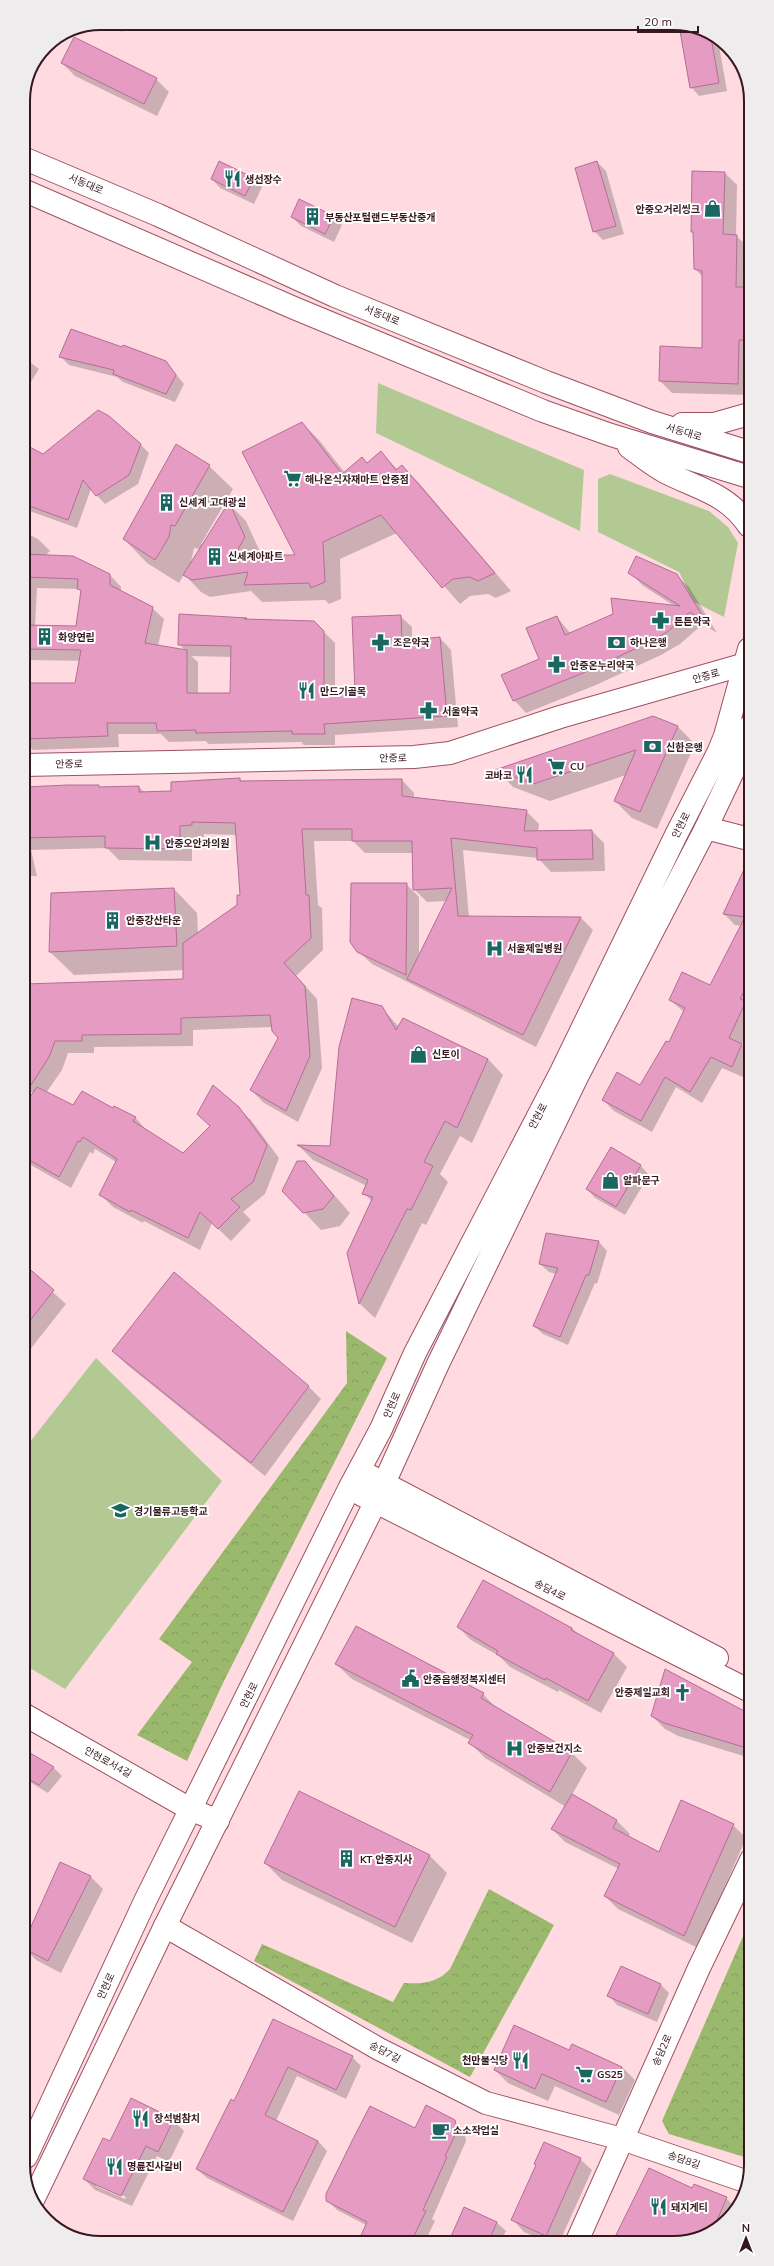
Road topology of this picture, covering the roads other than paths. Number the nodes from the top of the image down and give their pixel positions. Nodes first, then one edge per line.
1 (30, 161) edge
2 (30, 193) edge
3 (744, 415) edge
4 (652, 422) junction
5 (611, 435) junction
6 (744, 450) edge
7 (744, 475) edge
8 (744, 520) edge
9 (744, 660) edge
10 (744, 672) edge
11 (744, 742) edge
12 (30, 765) edge
13 (706, 828) junction
14 (744, 838) edge
15 (354, 1480) junction
16 (380, 1492) junction
17 (744, 1672) edge
18 (744, 1688) edge
19 (30, 1718) edge
20 (190, 1808) junction
21 (218, 1821) junction
22 (744, 1875) edge
23 (165, 1926) junction
24 (622, 2139) junction
25 (30, 2148) edge
26 (743, 2180) edge
27 (36, 2194) edge
28 (579, 2236) edge

1 - 4 main road, 서동대로
2 - 5 main road
3 - 4 main road
4 - 6 main road, 서동대로
5 - 7 main road
5 - 8 main road
9 - 12 main road, 안중로
10 - 15 main road, 안현로
11 - 13 main road, 안현로
13 - 14 main road
13 - 16 main road, 안현로
15 - 16 main road, 송담4로
15 - 20 main road, 안현로
16 - 17 main road, 송담4로
16 - 18 main road, 송담4로
16 - 21 main road, 안현로
19 - 20 main road, 안현로서4길
20 - 21 main road, 안현로서4길
20 - 25 main road, 안현로
21 - 23 main road, 안현로
22 - 24 main road, 송담2로
23 - 24 main road, 송담7길
23 - 27 main road, 안현로
24 - 26 main road, 송담8길
24 - 28 main road, 송담2로

